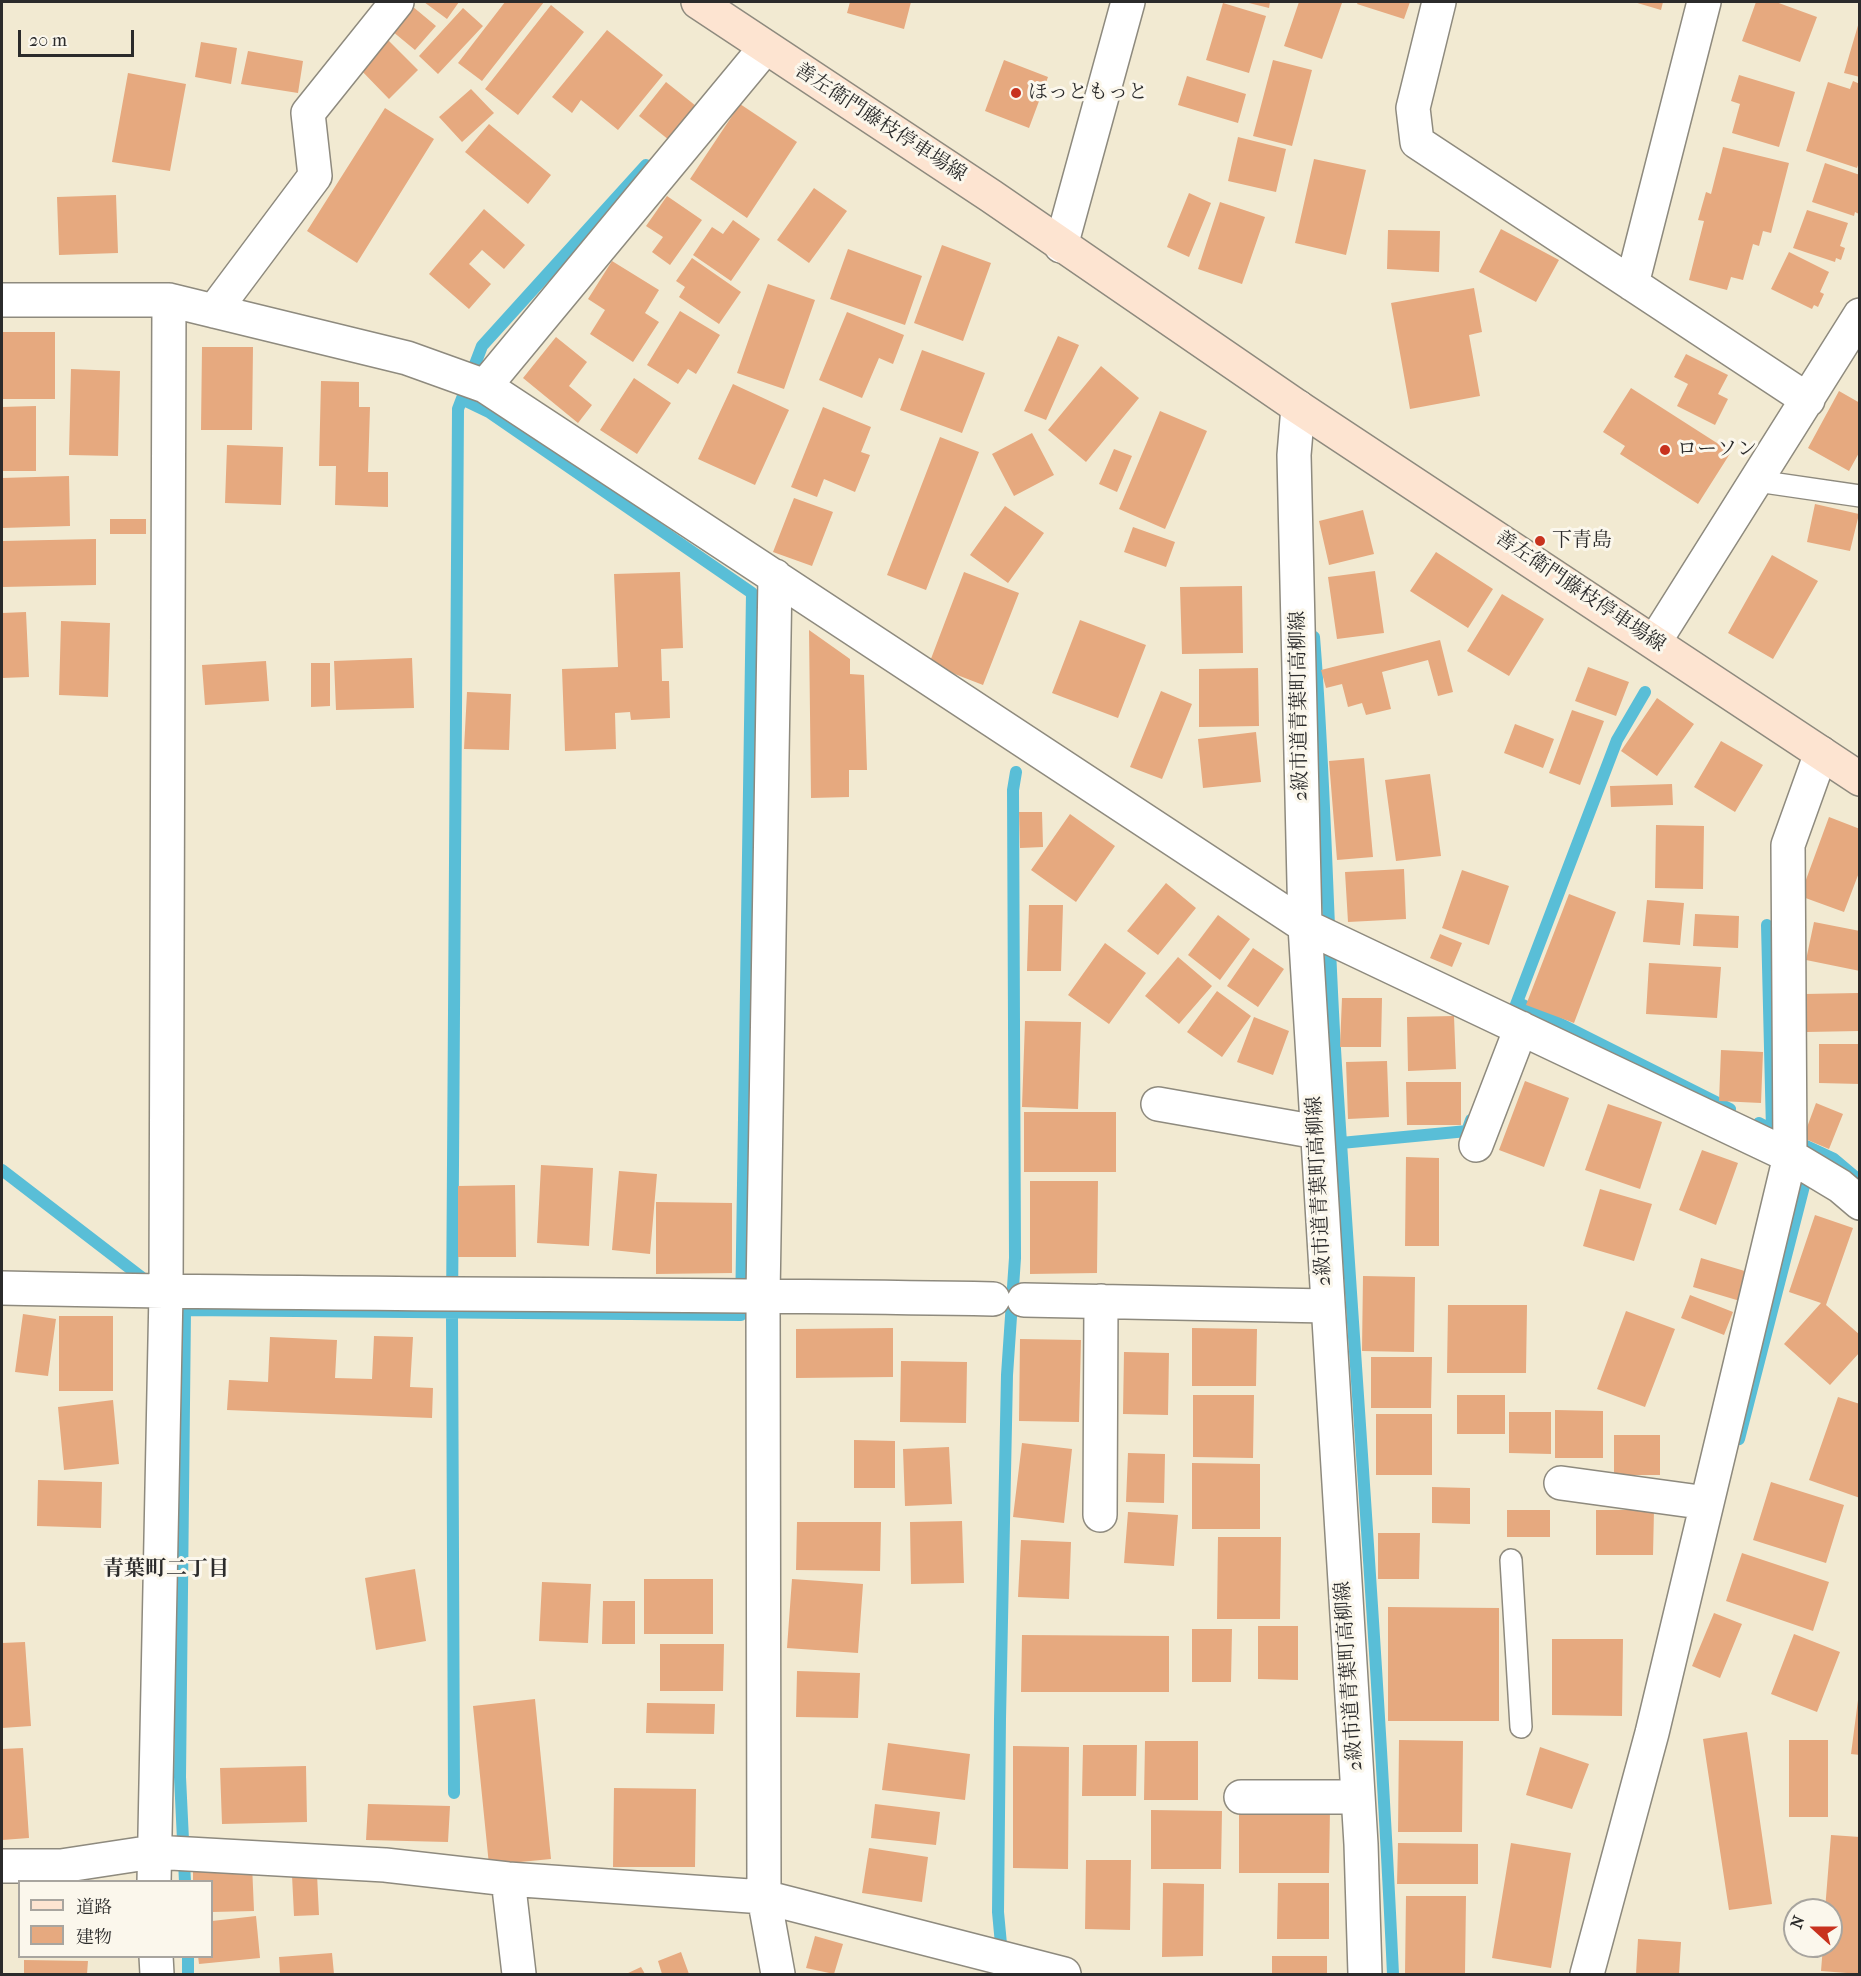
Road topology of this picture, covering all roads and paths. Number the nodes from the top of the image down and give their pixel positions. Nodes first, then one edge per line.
1 (397, 2) edge
2 (698, 2) edge
3 (1128, 2) edge
4 (1439, 2) edge
5 (1704, 2) edge
6 (765, 48) junction
7 (1060, 246) junction
8 (1632, 284) junction
9 (2, 300) edge
10 (169, 300) junction
11 (214, 311) junction
12 (1860, 315) edge
13 (485, 386) junction
14 (1808, 400) junction
15 (1298, 407) junction
16 (1757, 481) junction
17 (1860, 496) edge
18 (775, 576) junction
19 (1655, 641) junction
20 (1821, 753) junction
21 (1860, 779) edge
22 (1305, 926) junction
23 (1521, 1028) junction
24 (1158, 1104) dead end
25 (1317, 1132) junction
26 (1476, 1145) dead end
27 (1790, 1156) junction
28 (1860, 1203) edge
29 (2, 1288) edge
30 (166, 1292) junction
31 (763, 1295) junction
32 (1101, 1301) junction
33 (1327, 1306) junction
34 (1561, 1483) dead end
35 (1707, 1503) junction
36 (1100, 1515) dead end
37 (1511, 1560) dead end
38 (1521, 1727) dead end
39 (1241, 1797) dead end
40 (1358, 1797) junction
41 (2, 1866) edge
42 (154, 1867) edge
43 (508, 1879) junction
44 (764, 1897) junction
45 (156, 1958) edge
46 (157, 1974) edge
47 (519, 1974) edge
48 (778, 1974) edge
49 (1064, 1974) edge
50 (1365, 1974) edge
51 (1587, 1974) edge

1 - 11 street
2 - 6 main road, 善左衛門藤枝停車場線
3 - 7 street
4 - 8 street
5 - 8 street
6 - 7 main road, 善左衛門藤枝停車場線
6 - 13 street
7 - 15 main road, 善左衛門藤枝停車場線
8 - 14 street
9 - 10 street
10 - 11 street
10 - 30 street
11 - 13 street
12 - 14 street
13 - 18 street
14 - 16 street
15 - 19 main road, 善左衛門藤枝停車場線
15 - 22 street, 2級市道青葉町高柳線
16 - 17 lane
16 - 19 street
18 - 22 street
18 - 31 street
19 - 20 main road, 善左衛門藤枝停車場線
20 - 21 main road, 善左衛門藤枝停車場線
20 - 27 street
22 - 23 street
22 - 25 street, 2級市道青葉町高柳線
23 - 26 street
23 - 27 street
24 - 25 street
25 - 33 street, 2級市道青葉町高柳線
27 - 28 street
27 - 35 street
29 - 30 street
30 - 31 street
30 - 42 street
31 - 32 street
31 - 44 street
32 - 33 street
32 - 36 street
33 - 40 street, 2級市道青葉町高柳線
34 - 35 street
35 - 51 street
37 - 38 lane
39 - 40 street
40 - 50 street, 2級市道青葉町高柳線
41 - 42 street
42 - 43 street
43 - 44 street
43 - 47 street
44 - 48 street
44 - 49 street
45 - 46 street

